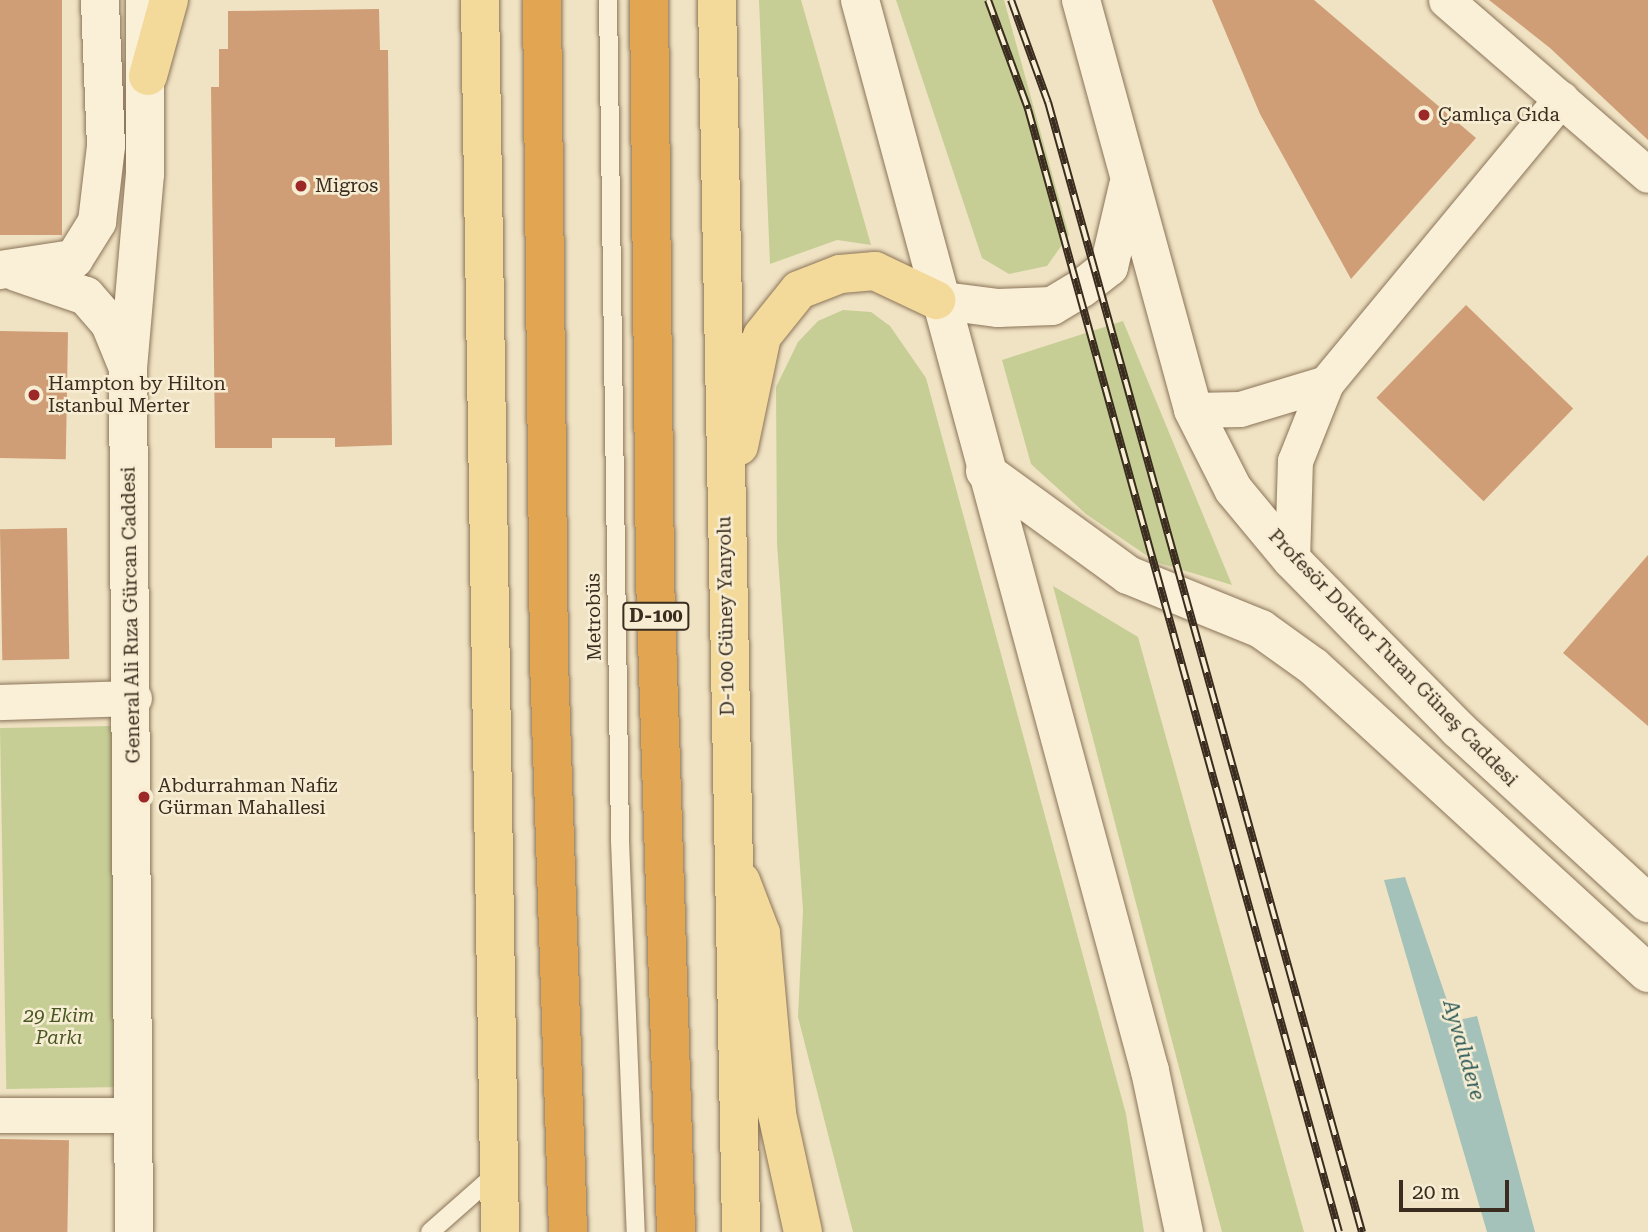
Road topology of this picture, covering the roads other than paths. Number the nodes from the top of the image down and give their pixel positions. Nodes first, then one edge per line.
1 (100, 0) edge
2 (145, 0) edge
3 (169, 0) edge
4 (480, 0) edge
5 (542, 0) edge
6 (608, 0) edge
7 (649, 0) edge
8 (717, 0) edge
9 (860, 0) edge
10 (1081, 0) edge
11 (1446, 0) edge
12 (148, 76) junction
13 (1561, 99) junction
14 (1648, 175) edge
15 (1130, 177) junction
16 (5, 270) edge
17 (936, 300) junction
18 (128, 368) junction
19 (1326, 383) junction
20 (1193, 410) junction
21 (985, 471) junction
22 (724, 520) junction
23 (1292, 560) junction
24 (134, 698) junction
25 (0, 702) edge
26 (732, 858) junction
27 (1648, 903) edge
28 (1648, 973) edge
29 (0, 1115) edge
30 (133, 1115) junction
31 (499, 1171) junction
32 (134, 1232) edge
33 (430, 1232) edge
34 (500, 1232) edge
35 (569, 1232) edge
36 (636, 1232) edge
37 (676, 1232) edge
38 (741, 1232) edge
39 (803, 1232) edge
40 (1184, 1232) edge

1 - 16 main road
2 - 12 main road, General Ali Rıza Gürcan Caddesi
3 - 12 main road
4 - 31 main road
5 - 35 highway
6 - 36 lane, Metrobüs
7 - 37 highway, D-100
8 - 22 main road, D-100 Güney Yanyolu
9 - 17 main road
10 - 15 main road, Profesör Doktor Turan Güneş Caddesi
11 - 13 street
12 - 18 main road, General Ali Rıza Gürcan Caddesi
13 - 14 street
13 - 19 street
15 - 17 main road
15 - 20 main road, Profesör Doktor Turan Güneş Caddesi
16 - 18 main road
17 - 21 main road
17 - 22 main road
18 - 24 main road, General Ali Rıza Gürcan Caddesi
19 - 20 street
19 - 23 street
20 - 23 main road, Profesör Doktor Turan Güneş Caddesi
21 - 28 main road
21 - 40 main road
22 - 26 main road, D-100 Güney Yanyolu
23 - 27 main road, Profesör Doktor Turan Güneş Caddesi
24 - 25 street
24 - 30 main road, General Ali Rıza Gürcan Caddesi
26 - 38 main road, D-100 Güney Yanyolu
26 - 39 main road
29 - 30 street
30 - 32 main road, General Ali Rıza Gürcan Caddesi
31 - 33 lane
31 - 34 main road

